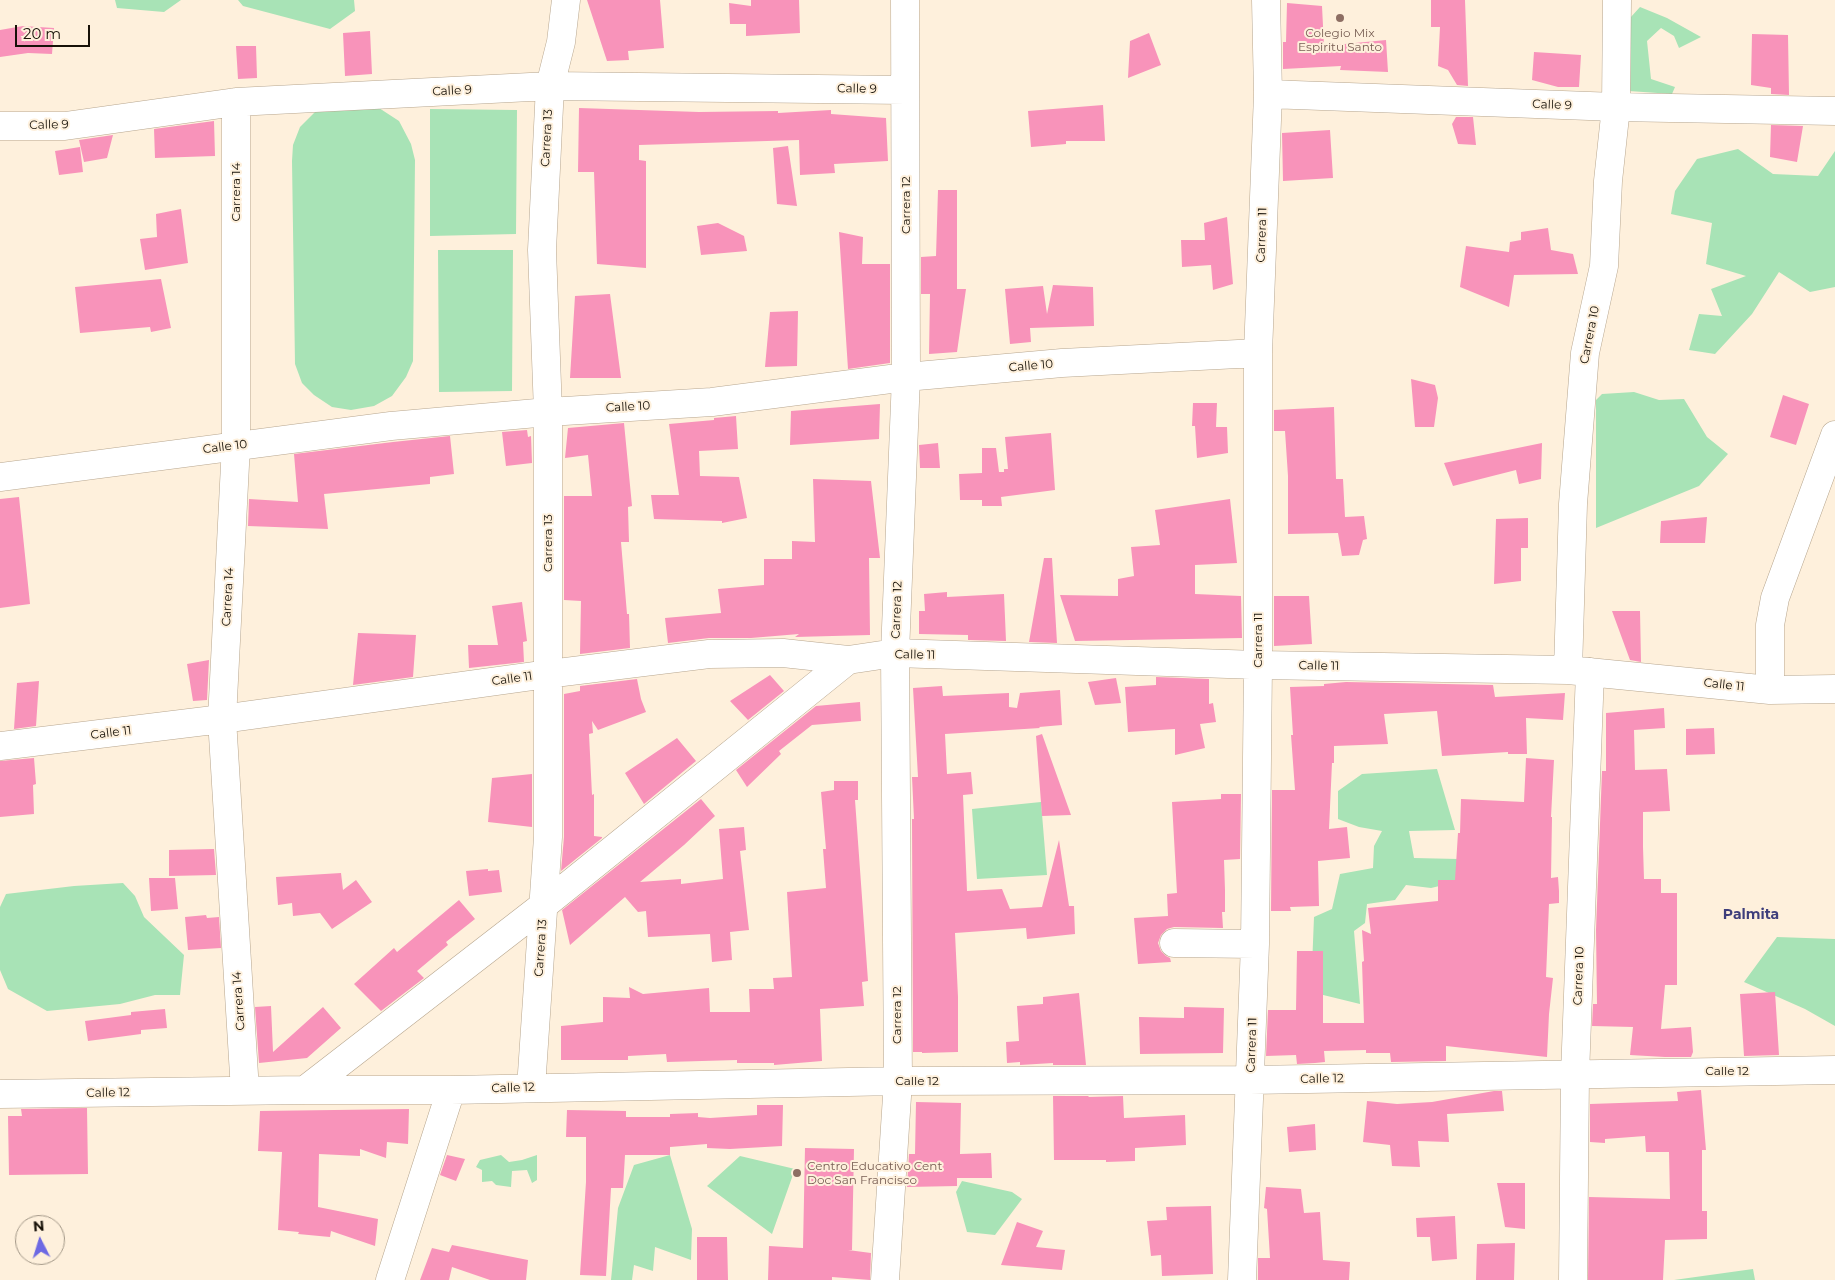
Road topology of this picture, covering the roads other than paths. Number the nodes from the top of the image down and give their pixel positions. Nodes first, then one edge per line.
1 (566, 0) edge
2 (905, 0) edge
3 (1266, 0) edge
4 (1617, 0) edge
5 (550, 86) junction
6 (905, 90) junction
7 (1268, 94) junction
8 (236, 102) junction
9 (1616, 107) junction
10 (1835, 111) edge
11 (0, 126) edge
12 (1258, 353) junction
13 (906, 377) junction
14 (548, 412) junction
15 (1835, 435) edge
16 (236, 445) junction
17 (0, 477) edge
18 (895, 653) junction
19 (848, 660) junction
20 (1258, 665) junction
21 (1579, 671) junction
22 (548, 674) junction
23 (1835, 689) edge
24 (1770, 690) junction
25 (222, 719) junction
26 (0, 746) edge
27 (544, 905) junction
28 (1174, 943) dead end
29 (1256, 944) junction
30 (1835, 1070) edge
31 (1575, 1075) junction
32 (1250, 1080) junction
33 (898, 1081) junction
34 (531, 1088) junction
35 (305, 1090) junction
36 (451, 1090) junction
37 (245, 1091) junction
38 (0, 1094) edge
39 (1572, 1279) edge
40 (390, 1280) edge
41 (885, 1280) edge
42 (1242, 1280) edge

1 - 5 street, Carrera 13
2 - 6 street, Carrera 12
3 - 7 street, Carrera 11
4 - 9 street, Carrera 10
5 - 6 street, Calle 9
5 - 8 street, Calle 9
5 - 14 street, Carrera 13
6 - 13 street, Carrera 12
7 - 9 street, Calle 9
7 - 12 street, Carrera 11
8 - 11 street, Calle 9
8 - 16 street, Carrera 14
9 - 10 street, Calle 9
9 - 21 street, Carrera 10
12 - 13 street, Calle 10
12 - 20 street, Carrera 11
13 - 14 street, Calle 10
13 - 18 street, Carrera 12
14 - 16 street, Calle 10
14 - 22 street, Carrera 13
15 - 24 street
16 - 17 street, Calle 10
16 - 25 street, Carrera 14
18 - 19 street, Calle 11
18 - 20 street, Calle 11
18 - 33 street, Carrera 12
19 - 22 street, Calle 11
19 - 27 street
20 - 21 street, Calle 11
20 - 29 street, Carrera 11
21 - 24 street, Calle 11
21 - 31 street, Carrera 10
22 - 25 street, Calle 11
22 - 27 street, Carrera 13
23 - 24 street, Calle 11
25 - 26 street, Calle 11
25 - 37 street, Carrera 14
27 - 34 street, Carrera 13
27 - 35 street
28 - 29 street
29 - 32 street, Carrera 11
30 - 31 street, Calle 12
31 - 32 street, Calle 12
31 - 39 street, Carrera 10
32 - 33 street, Calle 12
32 - 42 street, Carrera 11
33 - 34 street, Calle 12
33 - 41 street, Carrera 12
34 - 36 street, Calle 12
35 - 36 street, Calle 12
35 - 37 street, Calle 12
36 - 40 street
37 - 38 street, Calle 12

